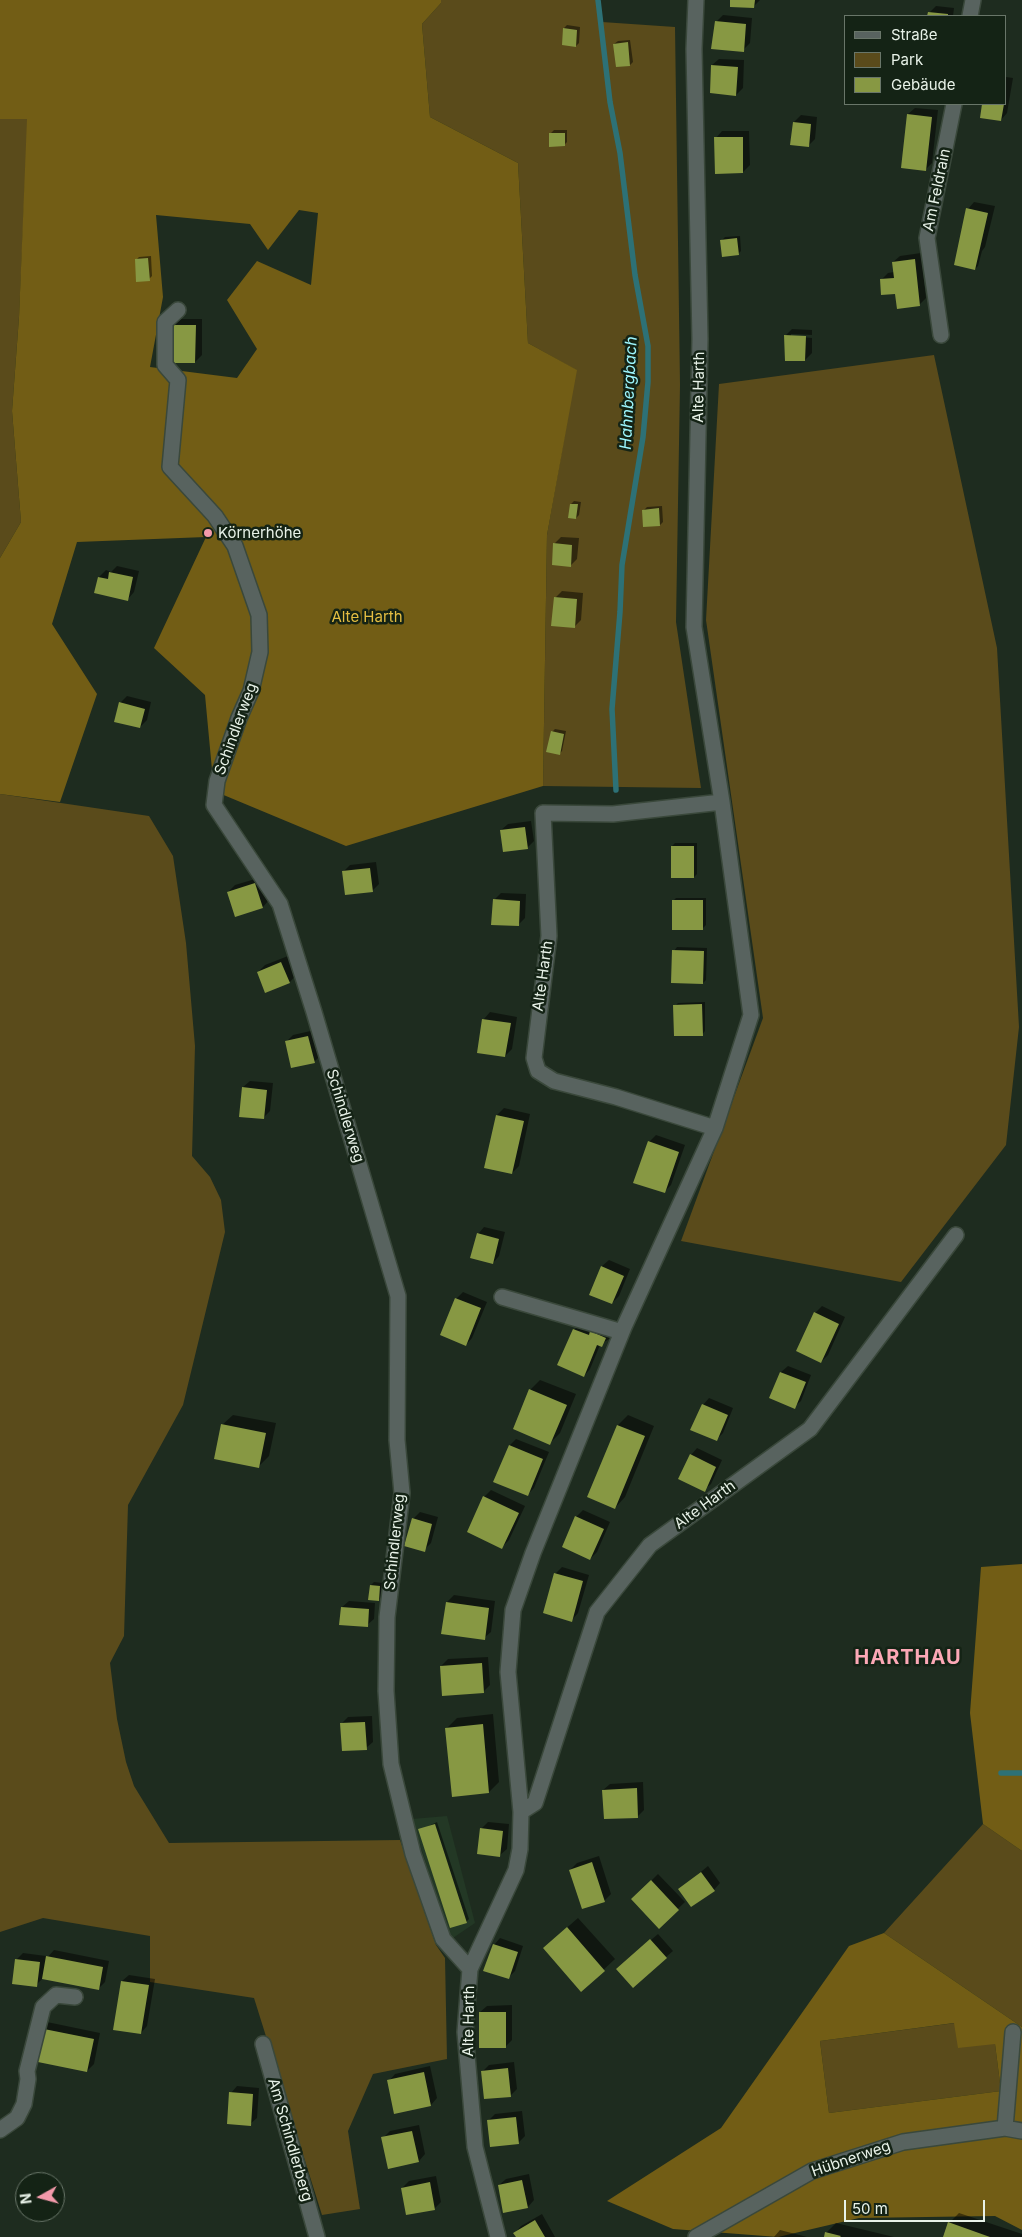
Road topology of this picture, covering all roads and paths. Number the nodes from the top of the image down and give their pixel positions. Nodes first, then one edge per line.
1 (696, 0) edge
2 (972, 0) edge
3 (970, 15) edge
4 (954, 105) edge
5 (178, 310) dead end
6 (941, 335) dead end
7 (722, 802) junction
8 (715, 1128) junction
9 (956, 1235) dead end
10 (502, 1297) dead end
11 (622, 1332) junction
12 (520, 1812) junction
13 (470, 1970) junction
14 (75, 1997) dead end
15 (1013, 2032) dead end
16 (262, 2044) dead end
17 (1004, 2128) junction
18 (0, 2130) edge
19 (1022, 2131) edge
20 (317, 2237) edge
21 (498, 2237) edge
22 (696, 2237) edge

1 - 7 street, Alte Harth
2 - 3 street
4 - 6 street, Am Feldrain
5 - 13 street, Schindlerweg
7 - 8 street, Alte Harth
7 - 8 street, Alte Harth
8 - 11 street, Alte Harth
9 - 12 street, Alte Harth
10 - 11 street
11 - 12 street, Alte Harth
12 - 13 street, Alte Harth
13 - 21 street, Alte Harth
14 - 18 street
15 - 17 street
16 - 20 street, Am Schindlerberg
17 - 19 street, Hübnerweg
17 - 22 street, Hübnerweg

